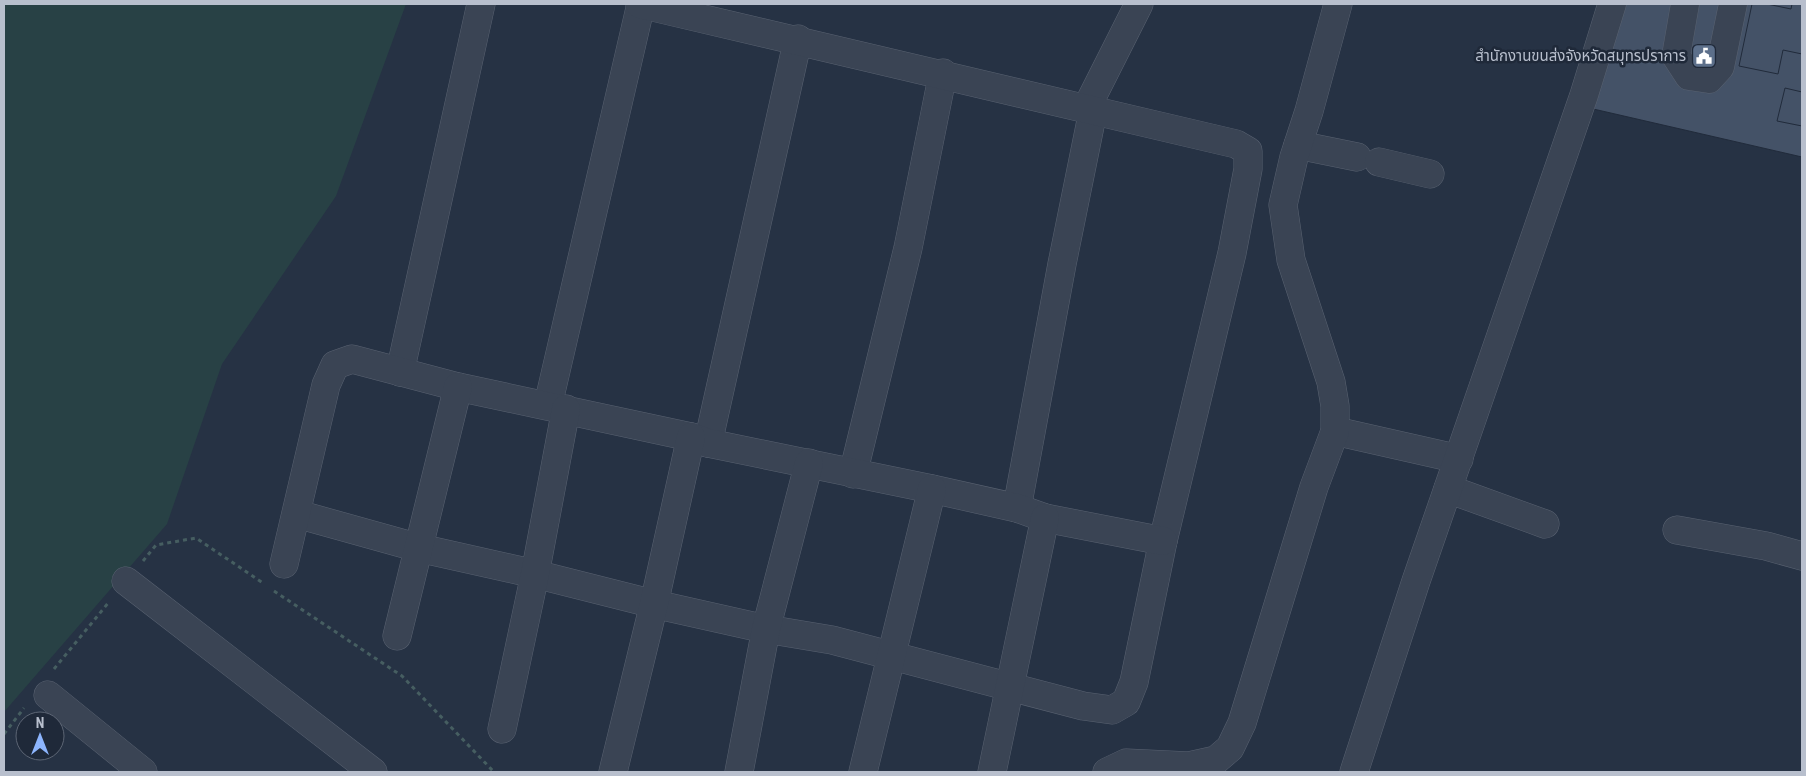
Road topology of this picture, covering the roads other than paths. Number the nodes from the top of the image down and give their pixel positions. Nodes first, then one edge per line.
1 (481, 4) edge
2 (640, 4) edge
3 (1139, 4) edge
4 (1338, 4) edge
5 (1612, 4) edge
6 (1685, 4) edge
7 (1733, 4) edge
8 (798, 39) junction
9 (943, 73) junction
10 (1089, 110) junction
11 (1298, 145) junction
12 (1430, 174) dead end
13 (400, 372) junction
14 (458, 387) junction
15 (557, 407) junction
16 (1335, 431) junction
17 (700, 440) junction
18 (1459, 459) junction
19 (809, 463) junction
20 (853, 474) junction
21 (932, 489) junction
22 (1448, 489) junction
23 (1017, 508) junction
24 (297, 514) junction
25 (1045, 518) junction
26 (1545, 524) dead end
27 (1677, 530) dead end
28 (1163, 541) junction
29 (418, 548) junction
30 (1802, 556) edge
31 (284, 564) dead end
32 (535, 574) junction
33 (126, 581) dead end
34 (654, 604) junction
35 (766, 629) junction
36 (397, 636) dead end
37 (892, 654) junction
38 (1010, 687) junction
39 (48, 695) dead end
40 (502, 729) dead end
41 (143, 772) edge
42 (373, 772) edge
43 (613, 772) edge
44 (739, 772) edge
45 (864, 772) edge
46 (992, 772) edge
47 (1107, 772) edge
48 (1354, 772) edge

1 - 13 street
2 - 8 street
2 - 15 street
3 - 10 street
4 - 11 street
5 - 18 street
6 - 7 street
8 - 9 street
8 - 17 street
9 - 10 street
9 - 20 street
10 - 23 street
10 - 28 street
11 - 12 street
11 - 16 street
13 - 14 street
13 - 24 street
14 - 15 street
14 - 29 street
15 - 17 street
15 - 32 street
16 - 18 street
16 - 47 street
17 - 19 street
17 - 34 street
18 - 22 street
19 - 20 street
19 - 35 street
20 - 21 street
21 - 23 street
21 - 37 street
22 - 26 street
22 - 48 street
23 - 25 street
24 - 29 street
24 - 31 street
25 - 28 street
25 - 38 street
27 - 30 street
28 - 38 street
29 - 32 street
29 - 36 street
32 - 34 street
32 - 40 street
33 - 42 street
34 - 35 street
34 - 43 street
35 - 37 street
35 - 44 street
37 - 38 street
37 - 45 street
38 - 46 street
39 - 41 street

